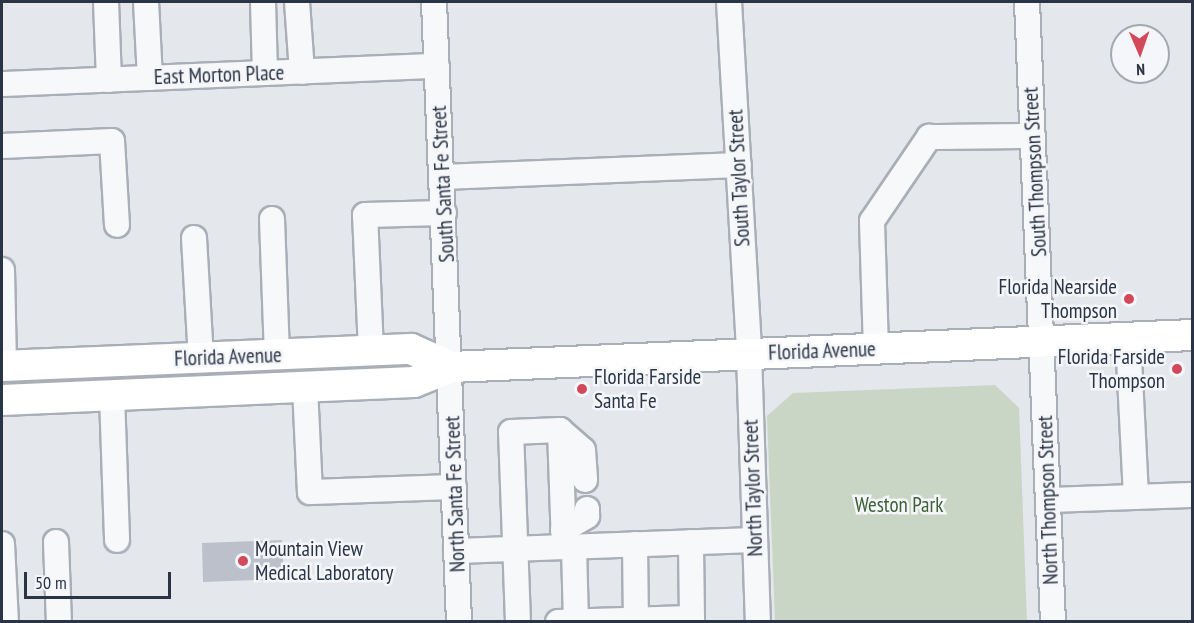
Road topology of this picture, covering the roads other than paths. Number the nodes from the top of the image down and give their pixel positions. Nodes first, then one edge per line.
1 (106, 2) edge
2 (146, 2) edge
3 (262, 2) edge
4 (297, 2) edge
5 (434, 2) edge
6 (729, 2) edge
7 (1027, 2) edge
8 (437, 66) junction
9 (302, 72) junction
10 (265, 73) junction
11 (150, 78) junction
12 (109, 80) junction
13 (2, 84) edge
14 (1033, 136) junction
15 (2, 146) edge
16 (739, 165) junction
17 (442, 177) junction
18 (444, 213) junction
19 (272, 219) dead end
20 (117, 225) dead end
21 (194, 238) dead end
22 (2, 270) edge
23 (1192, 335) edge
24 (1128, 338) junction
25 (1043, 342) junction
26 (876, 349) junction
27 (371, 351) junction
28 (749, 354) junction
29 (277, 355) junction
30 (201, 358) junction
31 (3, 366) edge
32 (451, 367) junction
33 (305, 387) junction
34 (112, 395) junction
35 (2, 400) edge
36 (560, 430) junction
37 (585, 480) dead end
38 (454, 487) junction
39 (1192, 495) edge
40 (1136, 497) junction
41 (1048, 500) junction
42 (587, 509) dead end
43 (117, 540) dead end
44 (755, 540) junction
45 (567, 541) junction
46 (56, 542) dead end
47 (691, 542) junction
48 (3, 544) edge
49 (635, 544) junction
50 (514, 549) junction
51 (456, 551) junction
52 (6, 621) edge
53 (59, 621) edge
54 (459, 621) edge
55 (518, 621) edge
56 (558, 621) edge
57 (576, 621) edge
58 (636, 621) edge
59 (758, 621) edge
60 (1053, 621) edge

1 - 12 street
2 - 11 street
3 - 10 street
4 - 9 street
5 - 8 street, South Santa Fe Street
6 - 16 street, South Taylor Street
7 - 14 street, South Thompson Street
8 - 9 street, East Morton Place
8 - 17 street, South Santa Fe Street
9 - 10 street, East Morton Place
10 - 11 street, East Morton Place
11 - 12 street, East Morton Place
12 - 13 street, East Morton Place
14 - 25 street, South Thompson Street
14 - 26 street
15 - 20 street
16 - 17 street
16 - 28 street, South Taylor Street
17 - 18 street, South Santa Fe Street
18 - 27 street
18 - 32 street, South Santa Fe Street
19 - 29 street
21 - 30 street
22 - 31 street
23 - 24 main road, Florida Avenue
24 - 25 main road, Florida Avenue
24 - 40 street
25 - 26 main road, Florida Avenue
25 - 41 street, North Thompson Street
26 - 28 main road, Florida Avenue
27 - 29 main road, Florida Avenue
27 - 32 main road, Florida Avenue
28 - 32 main road, Florida Avenue
28 - 44 street, North Taylor Street
29 - 30 main road, Florida Avenue
30 - 31 main road, Florida Avenue
32 - 33 main road, Florida Avenue
32 - 38 street, North Santa Fe Street
33 - 34 main road, Florida Avenue
33 - 38 street
34 - 35 main road, Florida Avenue
34 - 43 street
36 - 37 street
36 - 45 street
36 - 50 street
38 - 51 street, North Santa Fe Street
39 - 40 street
40 - 41 street
41 - 60 street, North Thompson Street
42 - 45 street
44 - 47 street
44 - 59 street, North Taylor Street
45 - 49 street
45 - 50 street
45 - 57 street
46 - 53 street
47 - 49 street
47 - 58 street
48 - 52 street
49 - 58 street
50 - 51 street
50 - 55 street
51 - 54 street, North Santa Fe Street
56 - 57 street
57 - 58 street

